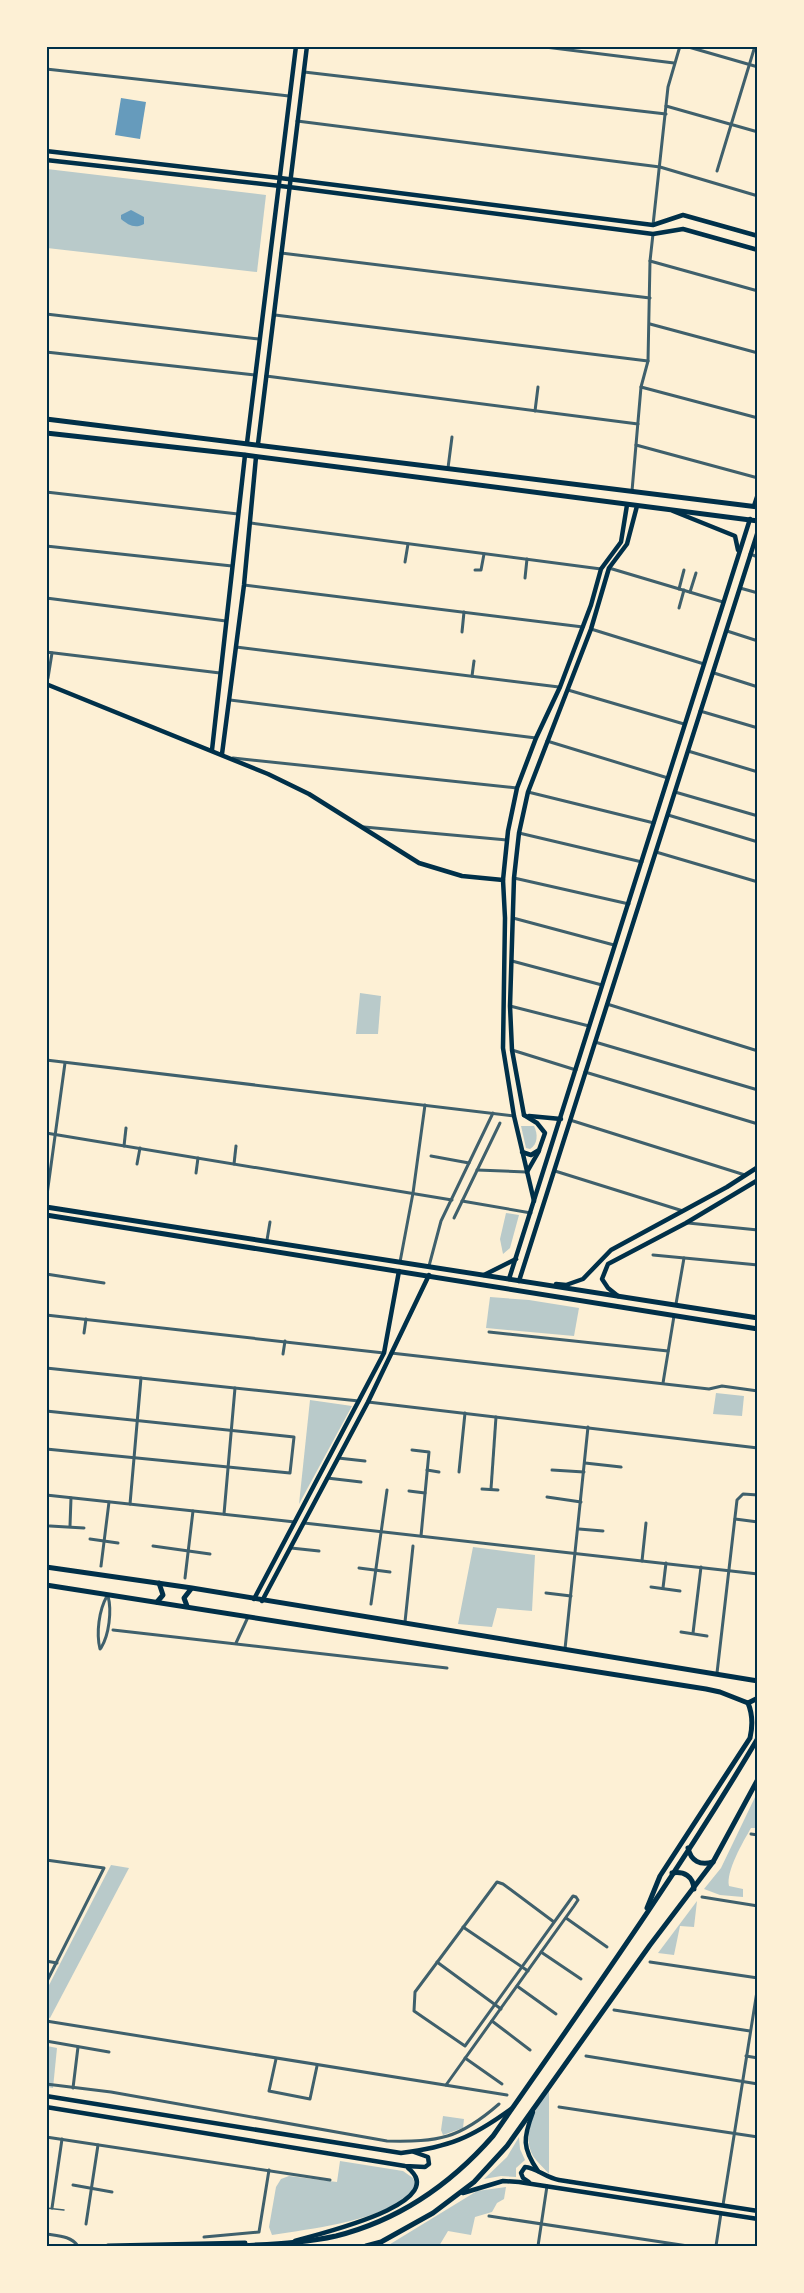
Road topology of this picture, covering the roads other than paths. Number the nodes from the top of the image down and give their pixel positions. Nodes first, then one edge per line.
1 (296, 46) edge
2 (307, 46) edge
3 (537, 46) edge
4 (680, 46) edge
5 (685, 46) edge
6 (755, 46) edge
7 (674, 63) junction
8 (749, 65) junction
9 (758, 67) edge
10 (46, 69) edge
11 (304, 72) junction
12 (290, 96) junction
13 (666, 106) junction
14 (666, 114) junction
15 (297, 121) junction
16 (732, 124) junction
17 (758, 132) edge
18 (46, 151) edge
19 (46, 160) edge
20 (660, 166) junction
21 (717, 171) dead end
22 (280, 178) junction
23 (290, 179) junction
24 (279, 186) junction
25 (289, 187) junction
26 (758, 196) edge
27 (653, 225) junction
28 (653, 234) junction
29 (758, 236) edge
30 (758, 250) edge
31 (281, 253) junction
32 (650, 261) junction
33 (758, 291) edge
34 (650, 297) junction
35 (46, 314) edge
36 (273, 314) junction
37 (650, 324) junction
38 (261, 340) junction
39 (46, 352) edge
40 (758, 353) edge
41 (648, 361) junction
42 (256, 375) junction
43 (266, 376) junction
44 (538, 387) dead end
45 (641, 387) junction
46 (535, 411) junction
47 (758, 418) edge
48 (46, 419) edge
49 (638, 424) junction
50 (46, 433) edge
51 (452, 437) dead end
52 (247, 443) junction
53 (258, 444) junction
54 (636, 445) junction
55 (245, 455) junction
56 (256, 457) junction
57 (448, 468) junction
58 (758, 478) edge
59 (632, 491) junction
60 (46, 492) edge
61 (758, 494) edge
62 (627, 505) junction
63 (756, 506) edge
64 (637, 507) junction
65 (670, 510) junction
66 (240, 514) junction
67 (750, 519) junction
68 (758, 520) edge
69 (251, 523) junction
70 (758, 531) edge
71 (408, 544) junction
72 (46, 546) edge
73 (758, 550) edge
74 (484, 554) junction
75 (750, 554) junction
76 (738, 556) junction
77 (758, 557) edge
78 (527, 559) junction
79 (405, 562) dead end
80 (234, 567) junction
81 (605, 568) junction
82 (475, 570) dead end
83 (684, 570) dead end
84 (696, 573) dead end
85 (525, 578) dead end
86 (244, 585) junction
87 (738, 587) junction
88 (679, 589) junction
89 (684, 590) junction
90 (690, 592) junction
91 (758, 593) edge
92 (46, 598) edge
93 (723, 602) junction
94 (679, 608) dead end
95 (464, 612) junction
96 (228, 621) junction
97 (583, 627) junction
98 (591, 629) junction
99 (725, 631) junction
100 (462, 632) dead end
101 (758, 641) edge
102 (236, 647) junction
103 (46, 652) edge
104 (52, 653) junction
105 (474, 661) dead end
106 (704, 664) junction
107 (222, 673) junction
108 (712, 673) junction
109 (472, 676) junction
110 (47, 681) edge
111 (560, 687) junction
112 (758, 687) edge
113 (568, 690) junction
114 (230, 700) junction
115 (700, 711) junction
116 (685, 724) junction
117 (758, 728) edge
118 (536, 738) junction
119 (547, 741) junction
120 (212, 750) junction
121 (688, 751) junction
122 (221, 754) junction
123 (232, 758) junction
124 (758, 771) edge
125 (668, 778) junction
126 (517, 788) junction
127 (528, 792) junction
128 (675, 792) junction
129 (668, 815) junction
130 (758, 816) edge
131 (654, 823) junction
132 (364, 827) junction
133 (519, 833) junction
134 (507, 840) junction
135 (758, 842) edge
136 (646, 847) junction
137 (656, 852) junction
138 (642, 862) junction
139 (503, 878) junction
140 (514, 878) junction
141 (758, 882) edge
142 (629, 904) junction
143 (513, 918) junction
144 (616, 945) junction
145 (511, 961) junction
146 (603, 985) junction
147 (607, 1004) junction
148 (510, 1006) junction
149 (591, 1026) junction
150 (595, 1042) junction
151 (503, 1048) junction
152 (512, 1050) junction
153 (758, 1051) edge
154 (46, 1060) edge
155 (65, 1062) junction
156 (577, 1071) junction
157 (585, 1072) junction
158 (758, 1090) edge
159 (425, 1105) junction
160 (492, 1113) junction
161 (524, 1115) junction
162 (514, 1116) junction
163 (561, 1119) junction
164 (570, 1120) junction
165 (500, 1123) dead end
166 (758, 1124) edge
167 (126, 1128) dead end
168 (46, 1133) edge
169 (55, 1134) junction
170 (124, 1146) junction
171 (236, 1146) dead end
172 (140, 1148) junction
173 (539, 1150) junction
174 (522, 1152) junction
175 (431, 1156) dead end
176 (198, 1158) junction
177 (469, 1163) junction
178 (137, 1164) dead end
179 (234, 1164) junction
180 (758, 1167) edge
181 (477, 1170) junction
182 (555, 1171) junction
183 (527, 1172) junction
184 (196, 1173) dead end
185 (745, 1175) junction
186 (758, 1180) edge
187 (413, 1193) junction
188 (452, 1200) junction
189 (462, 1201) junction
190 (46, 1202) edge
191 (534, 1203) junction
192 (46, 1207) edge
193 (683, 1211) junction
194 (531, 1213) junction
195 (46, 1215) edge
196 (454, 1218) dead end
197 (270, 1222) dead end
198 (686, 1223) junction
199 (525, 1230) junction
200 (758, 1230) edge
201 (644, 1231) junction
202 (535, 1234) junction
203 (652, 1240) junction
204 (267, 1241) junction
205 (652, 1255) dead end
206 (684, 1258) junction
207 (516, 1259) junction
208 (400, 1262) junction
209 (758, 1265) edge
210 (429, 1267) junction
211 (399, 1270) junction
212 (46, 1274) edge
213 (429, 1275) junction
214 (484, 1275) junction
215 (509, 1279) junction
216 (519, 1281) junction
217 (104, 1283) dead end
218 (539, 1284) junction
219 (506, 1288) junction
220 (517, 1289) junction
221 (620, 1298) junction
222 (675, 1307) junction
223 (674, 1314) junction
224 (46, 1315) edge
225 (758, 1318) edge
226 (86, 1319) junction
227 (758, 1329) edge
228 (489, 1332) dead end
229 (84, 1333) dead end
230 (285, 1341) junction
231 (668, 1351) junction
232 (384, 1353) junction
233 (391, 1353) junction
234 (283, 1354) dead end
235 (46, 1368) edge
236 (141, 1378) junction
237 (663, 1384) junction
238 (235, 1388) junction
239 (758, 1391) edge
240 (358, 1401) junction
241 (368, 1402) junction
242 (46, 1411) edge
243 (465, 1413) junction
244 (496, 1417) junction
245 (137, 1420) junction
246 (588, 1427) junction
247 (231, 1430) junction
248 (758, 1448) edge
249 (46, 1449) edge
250 (412, 1450) dead end
251 (134, 1457) junction
252 (338, 1458) junction
253 (365, 1461) dead end
254 (585, 1463) junction
255 (228, 1467) junction
256 (621, 1467) dead end
257 (427, 1470) junction
258 (552, 1470) dead end
259 (439, 1472) dead end
260 (459, 1472) dead end
261 (584, 1472) junction
262 (327, 1478) junction
263 (362, 1482) dead end
264 (482, 1489) dead end
265 (491, 1489) junction
266 (387, 1490) dead end
267 (498, 1490) dead end
268 (409, 1491) dead end
269 (425, 1493) junction
270 (46, 1494) edge
271 (758, 1495) edge
272 (547, 1497) dead end
273 (71, 1498) junction
274 (109, 1502) junction
275 (581, 1502) junction
276 (130, 1504) junction
277 (193, 1511) junction
278 (224, 1514) junction
279 (735, 1519) junction
280 (295, 1522) junction
281 (646, 1522) dead end
282 (758, 1522) edge
283 (304, 1523) junction
284 (50, 1526) dead end
285 (70, 1527) junction
286 (84, 1528) dead end
287 (579, 1529) junction
288 (603, 1531) dead end
289 (382, 1532) junction
290 (421, 1536) junction
291 (90, 1539) dead end
292 (104, 1541) junction
293 (118, 1543) dead end
294 (153, 1546) dead end
295 (413, 1546) dead end
296 (291, 1548) junction
297 (188, 1551) junction
298 (319, 1551) dead end
299 (577, 1553) junction
300 (210, 1554) dead end
301 (642, 1561) junction
302 (666, 1563) junction
303 (101, 1566) dead end
304 (46, 1567) edge
305 (700, 1567) junction
306 (359, 1568) dead end
307 (376, 1570) junction
308 (730, 1570) junction
309 (390, 1572) dead end
310 (758, 1574) edge
311 (185, 1578) dead end
312 (159, 1583) junction
313 (46, 1585) edge
314 (651, 1587) dead end
315 (192, 1588) junction
316 (663, 1589) junction
317 (680, 1591) dead end
318 (546, 1593) dead end
319 (108, 1594) junction
320 (571, 1596) junction
321 (254, 1599) junction
322 (262, 1601) junction
323 (157, 1602) junction
324 (371, 1604) dead end
325 (187, 1606) junction
326 (248, 1616) junction
327 (405, 1623) junction
328 (113, 1630) dead end
329 (681, 1632) dead end
330 (693, 1634) junction
331 (707, 1636) dead end
332 (236, 1643) junction
333 (565, 1649) junction
334 (447, 1668) dead end
335 (717, 1675) junction
336 (756, 1682) edge
337 (758, 1698) edge
338 (748, 1703) junction
339 (758, 1738) edge
340 (758, 1779) edge
341 (751, 1834) dead end
342 (758, 1835) edge
343 (688, 1848) junction
344 (46, 1860) edge
345 (713, 1862) junction
346 (672, 1873) junction
347 (694, 1889) junction
348 (702, 1897) dead end
349 (758, 1906) edge
350 (566, 1918) junction
351 (554, 1922) junction
352 (640, 1925) junction
353 (463, 1927) junction
354 (607, 1947) dead end
355 (541, 1952) junction
356 (46, 1961) edge
357 (437, 1962) junction
358 (650, 1962) dead end
359 (57, 1963) junction
360 (522, 1967) junction
361 (528, 1971) junction
362 (758, 1978) edge
363 (581, 1979) dead end
364 (46, 1983) edge
365 (758, 1985) edge
366 (517, 1986) junction
367 (495, 2005) junction
368 (501, 2009) junction
369 (614, 2010) dead end
370 (556, 2014) dead end
371 (752, 2019) junction
372 (492, 2020) junction
373 (758, 2020) edge
374 (46, 2021) edge
375 (750, 2031) junction
376 (46, 2041) edge
377 (78, 2047) junction
378 (530, 2049) dead end
379 (109, 2052) dead end
380 (586, 2056) dead end
381 (746, 2056) junction
382 (465, 2058) junction
383 (758, 2058) edge
384 (276, 2059) junction
385 (317, 2066) junction
386 (742, 2082) junction
387 (46, 2084) edge
388 (502, 2084) dead end
389 (758, 2084) edge
390 (446, 2085) junction
391 (73, 2088) junction
392 (507, 2095) dead end
393 (46, 2096) edge
394 (536, 2103) junction
395 (499, 2104) dead end
396 (46, 2107) edge
397 (559, 2107) dead end
398 (513, 2108) junction
399 (734, 2134) junction
400 (46, 2137) edge
401 (758, 2138) edge
402 (62, 2139) junction
403 (392, 2141) junction
404 (98, 2145) junction
405 (391, 2151) junction
406 (408, 2152) junction
407 (405, 2166) junction
408 (269, 2170) junction
409 (540, 2173) junction
410 (330, 2180) dead end
411 (531, 2184) junction
412 (73, 2185) dead end
413 (547, 2186) junction
414 (91, 2188) junction
415 (112, 2192) dead end
416 (460, 2194) junction
417 (723, 2205) junction
418 (46, 2208) edge
419 (52, 2208) junction
420 (64, 2210) dead end
421 (758, 2211) edge
422 (721, 2213) junction
423 (489, 2216) dead end
424 (758, 2219) edge
425 (86, 2224) dead end
426 (541, 2224) junction
427 (46, 2234) edge
428 (204, 2237) dead end
429 (291, 2242) junction
430 (120, 2245) dead end
431 (258, 2245) edge
432 (78, 2247) edge
433 (109, 2247) edge
434 (239, 2247) edge
435 (366, 2247) edge
436 (538, 2247) edge
437 (688, 2247) edge
438 (716, 2247) edge

1 - 12 main road
2 - 11 main road
3 - 7 street
4 - 7 street
5 - 8 street
6 - 8 street
7 - 13 street
8 - 9 street
8 - 16 street
10 - 12 street
11 - 14 street
11 - 15 main road
12 - 22 main road
13 - 14 street
13 - 16 street
14 - 20 street
15 - 20 street
15 - 23 main road
16 - 17 street
16 - 21 street
18 - 22 main road
19 - 24 main road
20 - 26 street
20 - 27 street
22 - 23 main road
22 - 24 main road
23 - 25 main road
23 - 27 main road
24 - 25 main road
24 - 38 main road
25 - 28 main road
25 - 31 main road
27 - 28 main road
27 - 29 main road
28 - 30 main road
28 - 32 street
31 - 34 street
31 - 36 main road
32 - 33 street
32 - 34 street
34 - 37 street
35 - 38 street
36 - 41 street
36 - 43 main road
37 - 40 street
37 - 41 street
38 - 42 main road
39 - 42 street
41 - 45 street
42 - 52 main road
43 - 46 street
43 - 53 main road
44 - 46 street
45 - 47 street
45 - 49 street
46 - 49 street
48 - 52 main road
49 - 54 street
50 - 55 main road
51 - 57 street
52 - 53 main road
52 - 55 main road
53 - 56 main road
53 - 57 main road
54 - 58 street
54 - 59 street
55 - 56 main road
55 - 66 main road
56 - 62 main road
56 - 69 main road
57 - 59 main road
59 - 63 main road
60 - 66 street
61 - 63 main road
62 - 64 main road
62 - 81 main road
63 - 67 main road
64 - 65 main road
64 - 81 main road
65 - 67 main road
65 - 76 main road
66 - 80 main road
67 - 68 main road
67 - 76 main road
69 - 71 street
69 - 86 main road
70 - 75 main road
71 - 74 street
71 - 79 street
72 - 80 street
73 - 75 main road
74 - 78 street
74 - 82 street
75 - 77 street
75 - 87 main road
76 - 93 main road
78 - 81 street
78 - 85 street
80 - 96 main road
81 - 88 street
81 - 97 main road
81 - 98 main road
83 - 88 street
84 - 90 street
86 - 95 street
86 - 102 main road
87 - 91 street
87 - 99 main road
88 - 89 street
89 - 90 street
89 - 94 street
90 - 93 street
92 - 96 street
93 - 106 main road
95 - 97 street
95 - 100 street
96 - 107 main road
97 - 98 main road
97 - 111 main road
98 - 106 street
98 - 113 main road
99 - 101 street
99 - 108 main road
102 - 109 street
102 - 114 main road
103 - 104 street
104 - 107 street
104 - 110 street
105 - 109 street
106 - 116 main road
107 - 120 main road
108 - 112 street
108 - 115 main road
109 - 111 street
110 - 120 main road
111 - 113 main road
111 - 118 main road
113 - 116 street
113 - 119 main road
114 - 118 street
114 - 122 main road
115 - 117 street
115 - 121 main road
116 - 125 main road
118 - 119 main road
118 - 126 main road
119 - 125 street
119 - 127 main road
120 - 122 main road
121 - 124 street
121 - 128 main road
122 - 123 main road
123 - 126 street
123 - 132 main road
125 - 131 main road
126 - 134 main road
127 - 131 street
127 - 133 main road
128 - 129 main road
128 - 130 street
129 - 135 street
129 - 137 main road
131 - 136 main road
132 - 134 street
132 - 139 main road
133 - 138 street
133 - 140 main road
134 - 139 main road
136 - 137 main road
136 - 138 main road
137 - 141 street
137 - 147 main road
138 - 142 main road
139 - 140 main road
139 - 151 main road
140 - 142 street
140 - 143 main road
142 - 144 main road
143 - 144 street
143 - 145 main road
144 - 146 main road
145 - 146 street
145 - 148 main road
146 - 149 main road
147 - 150 main road
147 - 153 street
148 - 149 street
148 - 152 main road
149 - 156 main road
150 - 157 main road
150 - 158 street
151 - 152 main road
151 - 162 main road
152 - 156 street
152 - 161 main road
154 - 155 street
155 - 159 street
155 - 169 street
156 - 163 main road
157 - 164 main road
157 - 166 street
159 - 160 street
159 - 187 street
160 - 162 street
160 - 177 street
161 - 163 main road
161 - 173 main road
162 - 174 main road
163 - 191 main road
164 - 182 main road
164 - 185 street
165 - 181 street
167 - 170 street
168 - 169 street
169 - 170 street
169 - 190 street
170 - 172 street
171 - 179 street
172 - 176 street
172 - 178 street
173 - 174 main road
173 - 183 main road
174 - 183 main road
175 - 177 street
176 - 179 street
176 - 184 street
177 - 188 street
179 - 187 street
180 - 185 main road
181 - 183 street
181 - 189 street
182 - 193 street
182 - 202 main road
183 - 191 main road
185 - 193 main road
186 - 198 main road
187 - 188 street
187 - 208 street
188 - 210 street
189 - 194 street
189 - 196 street
191 - 194 main road
192 - 204 main road
193 - 201 main road
194 - 199 main road
195 - 211 main road
197 - 204 street
198 - 200 street
198 - 203 main road
199 - 202 main road
199 - 207 main road
201 - 203 main road
201 - 218 main road
202 - 216 main road
203 - 221 main road
204 - 208 main road
205 - 206 street
206 - 209 street
206 - 222 street
207 - 214 main road
207 - 215 main road
208 - 210 main road
208 - 211 main road
210 - 214 main road
211 - 213 main road
211 - 232 main road
212 - 217 street
213 - 219 main road
213 - 233 main road
214 - 215 main road
215 - 216 main road
215 - 219 main road
216 - 218 main road
216 - 220 main road
218 - 221 main road
219 - 220 main road
220 - 223 main road
221 - 222 main road
222 - 225 main road
223 - 227 main road
223 - 231 street
224 - 226 street
226 - 229 street
226 - 230 street
228 - 231 street
230 - 232 street
230 - 234 street
231 - 237 street
232 - 240 main road
233 - 237 street
233 - 241 main road
235 - 236 street
236 - 238 street
236 - 245 street
237 - 239 street
238 - 240 street
238 - 247 street
240 - 280 main road
241 - 243 street
241 - 252 main road
242 - 245 street
243 - 244 street
243 - 260 street
244 - 246 street
244 - 265 street
245 - 247 street
245 - 251 street
246 - 248 street
246 - 254 street
247 - 255 street
247 - 255 street
249 - 251 street
250 - 257 street
251 - 255 street
251 - 276 street
252 - 253 street
252 - 262 main road
254 - 256 street
254 - 261 street
255 - 278 street
257 - 259 street
257 - 269 street
258 - 261 street
261 - 275 street
262 - 263 street
262 - 283 main road
264 - 265 street
265 - 267 street
266 - 289 street
268 - 269 street
269 - 290 street
270 - 273 street
271 - 279 street
272 - 275 street
273 - 274 street
273 - 285 street
274 - 276 street
274 - 292 street
275 - 287 street
276 - 277 street
277 - 278 street
277 - 297 street
278 - 280 street
279 - 282 street
279 - 308 street
280 - 321 main road
281 - 301 street
283 - 289 street
283 - 296 main road
284 - 285 street
285 - 286 street
287 - 288 street
287 - 299 street
289 - 290 street
289 - 307 street
290 - 299 street
291 - 292 street
292 - 293 street
292 - 303 street
294 - 297 street
295 - 327 street
296 - 298 street
296 - 322 main road
297 - 300 street
297 - 311 street
299 - 301 street
299 - 320 street
301 - 302 street
302 - 305 street
302 - 316 street
304 - 312 main road
305 - 308 street
305 - 330 street
306 - 307 street
307 - 309 street
307 - 324 street
308 - 310 street
308 - 335 street
312 - 315 main road
312 - 323 main road
313 - 319 main road
314 - 316 street
315 - 321 main road
315 - 325 main road
316 - 317 street
318 - 320 street
319 - 319 street
319 - 323 main road
320 - 333 street
321 - 322 main road
322 - 327 main road
323 - 325 main road
325 - 326 main road
326 - 332 street
326 - 338 main road
327 - 333 main road
328 - 332 street
329 - 330 street
330 - 331 street
332 - 334 street
333 - 335 main road
335 - 336 main road
337 - 338 main road
338 - 352 main road
339 - 343 main road
340 - 345 main road
341 - 342 street
343 - 345 main road
343 - 346 main road
344 - 359 street
345 - 347 main road
346 - 347 main road
346 - 352 main road
347 - 394 main road
348 - 349 street
350 - 351 street
350 - 354 street
350 - 355 street
351 - 353 street
351 - 360 street
352 - 398 main road
353 - 357 street
353 - 360 street
355 - 361 street
355 - 363 street
356 - 359 street
357 - 367 street
357 - 367 street
358 - 362 street
359 - 364 street
360 - 361 street
360 - 367 street
361 - 366 street
365 - 371 street
366 - 368 street
366 - 370 street
367 - 368 street
368 - 372 street
369 - 375 street
371 - 373 street
371 - 375 street
372 - 378 street
372 - 382 street
374 - 384 street
375 - 381 street
376 - 377 street
377 - 379 street
377 - 391 street
380 - 386 street
381 - 383 street
381 - 386 street
382 - 388 street
382 - 390 street
384 - 385 street
384 - 385 street
385 - 390 street
386 - 389 street
386 - 399 street
387 - 391 street
390 - 392 street
391 - 403 street
393 - 405 main road
394 - 409 main road
394 - 416 main road
395 - 403 street
396 - 407 main road
397 - 399 street
398 - 406 main road
398 - 429 main road
399 - 401 street
399 - 417 street
400 - 402 street
402 - 404 street
402 - 419 street
403 - 405 street
404 - 408 street
404 - 414 street
405 - 406 main road
406 - 407 main road
407 - 429 main road
408 - 410 street
408 - 428 street
409 - 411 main road
409 - 417 main road
411 - 413 main road
411 - 416 main road
412 - 414 street
413 - 422 main road
413 - 426 street
414 - 415 street
414 - 425 street
416 - 435 main road
417 - 421 main road
418 - 419 lane
419 - 420 lane
422 - 424 main road
422 - 438 street
423 - 426 street
426 - 436 street
426 - 437 street
427 - 432 street
429 - 431 main road
430 - 433 street
431 - 433 main road
431 - 434 main road

